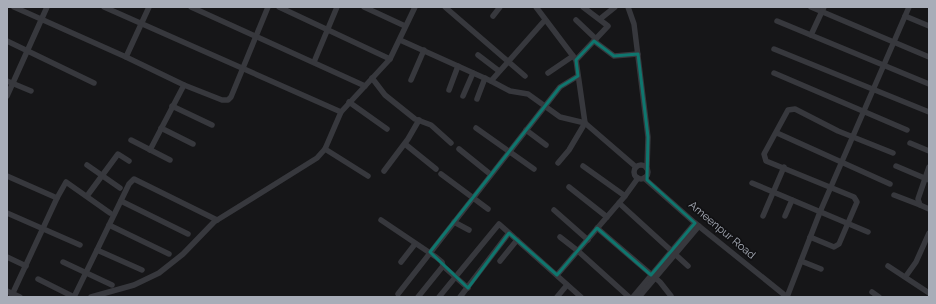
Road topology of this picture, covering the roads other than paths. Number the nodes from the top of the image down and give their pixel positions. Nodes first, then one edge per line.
1 (14, 7) edge
2 (47, 7) edge
3 (104, 7) edge
4 (149, 7) edge
5 (191, 7) edge
6 (268, 7) edge
7 (279, 7) edge
8 (337, 7) edge
9 (364, 7) edge
10 (415, 7) edge
11 (445, 7) edge
12 (500, 7) edge
13 (536, 7) edge
14 (583, 7) edge
15 (614, 7) edge
16 (628, 7) edge
17 (810, 7) edge
18 (909, 7) edge
19 (823, 9) edge
20 (493, 16) dead end
21 (905, 16) junction
22 (42, 19) junction
23 (600, 19) junction
24 (545, 20) junction
25 (576, 20) dead end
26 (777, 21) dead end
27 (141, 23) junction
28 (405, 26) junction
29 (929, 26) edge
30 (326, 29) junction
31 (811, 35) junction
32 (256, 36) junction
33 (400, 40) junction
34 (595, 40) junction
35 (7, 41) edge
36 (894, 42) junction
37 (424, 50) junction
38 (774, 50) dead end
39 (28, 51) junction
40 (638, 54) junction
41 (478, 55) dead end
42 (126, 57) junction
43 (929, 57) edge
44 (390, 58) junction
45 (575, 58) junction
46 (508, 61) junction
47 (314, 62) junction
48 (884, 65) junction
49 (458, 66) junction
50 (242, 68) junction
51 (500, 71) junction
52 (473, 73) junction
53 (548, 73) dead end
54 (774, 73) dead end
55 (525, 76) dead end
56 (578, 76) junction
57 (372, 78) junction
58 (411, 80) dead end
59 (488, 80) junction
60 (7, 81) edge
61 (13, 83) junction
62 (94, 83) dead end
63 (929, 84) edge
64 (184, 85) junction
65 (365, 86) junction
66 (874, 89) junction
67 (449, 90) dead end
68 (30, 91) dead end
69 (7, 96) edge
70 (464, 96) dead end
71 (477, 99) dead end
72 (349, 102) junction
73 (172, 106) junction
74 (545, 106) junction
75 (865, 111) junction
76 (341, 112) junction
77 (929, 112) edge
78 (418, 120) junction
79 (585, 122) junction
80 (212, 125) dead end
81 (161, 128) junction
82 (476, 128) dead end
83 (387, 129) dead end
84 (526, 130) junction
85 (907, 130) dead end
86 (777, 133) junction
87 (854, 138) junction
88 (131, 140) dead end
89 (451, 143) dead end
90 (910, 143) dead end
91 (193, 144) dead end
92 (405, 144) junction
93 (546, 145) dead end
94 (325, 149) junction
95 (459, 149) dead end
96 (150, 150) junction
97 (509, 151) junction
98 (929, 151) edge
99 (893, 153) dead end
100 (170, 160) dead end
101 (129, 161) dead end
102 (558, 163) dead end
103 (842, 163) junction
104 (87, 165) dead end
105 (583, 166) dead end
106 (896, 166) dead end
107 (636, 167) junction
108 (784, 167) junction
109 (929, 167) edge
110 (436, 169) dead end
111 (534, 169) dead end
112 (384, 171) dead end
113 (648, 171) junction
114 (441, 174) dead end
115 (490, 174) junction
116 (102, 175) junction
117 (7, 176) edge
118 (368, 176) dead end
119 (641, 178) junction
120 (927, 179) edge
121 (752, 183) dead end
122 (890, 184) dead end
123 (570, 187) dead end
124 (120, 188) dead end
125 (831, 188) junction
126 (658, 189) junction
127 (773, 192) junction
128 (894, 195) dead end
129 (87, 196) junction
130 (625, 196) junction
131 (473, 197) junction
132 (58, 198) junction
133 (792, 200) junction
134 (121, 201) junction
135 (619, 203) junction
136 (920, 205) junction
137 (488, 209) dead end
138 (929, 209) edge
139 (554, 210) dead end
140 (110, 212) dead end
141 (820, 212) junction
142 (7, 213) edge
143 (763, 216) dead end
144 (785, 216) dead end
145 (607, 217) junction
146 (218, 220) junction
147 (381, 220) dead end
148 (454, 222) junction
149 (848, 223) junction
150 (109, 225) junction
151 (697, 225) junction
152 (44, 228) junction
153 (598, 228) junction
154 (469, 230) dead end
155 (868, 232) dead end
156 (509, 233) junction
157 (929, 233) edge
158 (188, 234) dead end
159 (560, 237) dead end
160 (810, 237) junction
161 (517, 240) junction
162 (588, 240) junction
163 (415, 244) junction
164 (80, 245) dead end
165 (97, 250) junction
166 (578, 251) junction
167 (430, 252) junction
168 (673, 253) junction
169 (169, 254) dead end
170 (7, 257) edge
171 (500, 261) dead end
172 (801, 261) junction
173 (63, 262) dead end
174 (401, 262) dead end
175 (26, 266) junction
176 (443, 266) junction
177 (688, 266) dead end
178 (888, 266) dead end
179 (820, 269) dead end
180 (142, 270) dead end
181 (86, 273) junction
182 (557, 276) junction
183 (906, 276) junction
184 (653, 277) junction
185 (455, 278) junction
186 (38, 279) dead end
187 (112, 285) dead end
188 (567, 285) junction
189 (468, 288) junction
190 (7, 291) edge
191 (872, 292) dead end
192 (929, 293) edge
193 (398, 294) dead end
194 (12, 295) edge
195 (671, 296) dead end
196 (20, 297) edge
197 (74, 297) edge
198 (91, 297) edge
199 (418, 297) edge
200 (439, 297) edge
201 (460, 297) edge
202 (557, 297) edge
203 (581, 297) edge
204 (628, 297) edge
205 (633, 297) edge
206 (639, 297) edge
207 (787, 297) edge
208 (880, 297) edge

1 - 22 street
2 - 22 street
3 - 27 street
4 - 27 street
5 - 32 street
6 - 32 street
7 - 30 street
8 - 30 street
9 - 28 street
10 - 28 street
11 - 46 street
12 - 20 street
13 - 24 street
14 - 23 street
15 - 23 street
16 - 40 street
17 - 19 street
18 - 21 street
19 - 31 street
19 - 36 street
21 - 29 street
21 - 36 street
22 - 39 street
22 - 42 street
23 - 34 street
24 - 45 street
24 - 46 street
25 - 34 street
26 - 31 street
27 - 42 street
27 - 50 street
28 - 33 street
30 - 44 street
30 - 47 street
31 - 48 street
32 - 47 street
32 - 50 street
33 - 37 street
33 - 44 street
34 - 40 street
34 - 45 street
35 - 39 street
36 - 43 street
36 - 48 street
37 - 49 street
37 - 58 street
38 - 66 street
39 - 61 street
39 - 62 street
40 - 113 street
41 - 51 street
42 - 64 street
44 - 57 street
45 - 53 street
45 - 56 street
46 - 51 street
46 - 55 street
47 - 65 street
48 - 63 street
48 - 66 street
49 - 52 street
49 - 67 street
50 - 64 street
50 - 76 street
51 - 59 street
52 - 59 street
52 - 70 street
54 - 75 street
56 - 74 street
56 - 79 street
57 - 65 street
57 - 78 street
59 - 71 street
59 - 74 street
60 - 61 street
61 - 68 street
61 - 69 street
64 - 73 street
65 - 72 street
66 - 75 street
66 - 77 street
72 - 76 street
72 - 83 street
73 - 80 street
73 - 81 street
74 - 79 street
74 - 84 street
75 - 85 street
75 - 87 street
76 - 94 street
78 - 89 street
78 - 92 street
79 - 102 street
79 - 107 street
81 - 91 street
81 - 96 street
82 - 97 street
84 - 93 street
84 - 97 street
86 - 87 street
86 - 103 street
86 - 108 street
87 - 99 street
87 - 103 street
88 - 96 street
90 - 98 street
92 - 110 street
92 - 112 street
94 - 118 street
94 - 146 street
95 - 115 street
96 - 100 street
97 - 111 street
97 - 115 street
101 - 116 street
103 - 122 street
103 - 125 street
104 - 116 street
105 - 130 street
106 - 120 street
107 - 113 street
107 - 119 street
108 - 125 street
108 - 127 street
109 - 120 street
113 - 119 street
113 - 126 street
114 - 131 street
115 - 131 street
116 - 124 street
116 - 129 street
117 - 132 street
119 - 126 street, Ameenpur Road
119 - 130 street
120 - 136 street
121 - 127 street
123 - 145 street
125 - 141 street
125 - 149 street
126 - 151 street, Ameenpur Road
127 - 133 street
127 - 143 street
128 - 136 street
129 - 132 street
129 - 140 street
130 - 135 street
131 - 137 street
131 - 148 street
132 - 152 street
133 - 141 street
133 - 144 street
134 - 146 street
134 - 150 street
134 - 158 street
135 - 145 street
135 - 168 street
136 - 138 street
139 - 162 street
141 - 149 street
141 - 160 street
142 - 152 street
145 - 153 street
146 - 198 street
147 - 163 street
148 - 154 street
148 - 167 street
149 - 155 street
149 - 160 street
150 - 165 street
150 - 169 street
151 - 168 street
151 - 207 street, Ameenpur Road
152 - 164 street
152 - 175 street
153 - 162 street
153 - 184 street
156 - 161 street
156 - 185 street
156 - 189 street
157 - 183 street
159 - 166 street
160 - 172 street
161 - 171 street
161 - 182 street
162 - 166 street
163 - 167 street
163 - 174 street
165 - 180 street
165 - 181 street
166 - 182 street
166 - 204 street
167 - 176 street
167 - 193 street
168 - 177 street
168 - 184 street
170 - 175 street
172 - 179 street
172 - 207 street
173 - 181 street
175 - 194 street
176 - 185 street
176 - 199 street
178 - 183 street
181 - 187 street
181 - 197 street
182 - 188 street
183 - 192 street
184 - 195 street
184 - 205 street
184 - 206 street
185 - 189 street
185 - 200 street
186 - 197 street
188 - 202 street
188 - 203 street
189 - 201 street
190 - 194 street
191 - 208 street
194 - 196 street

